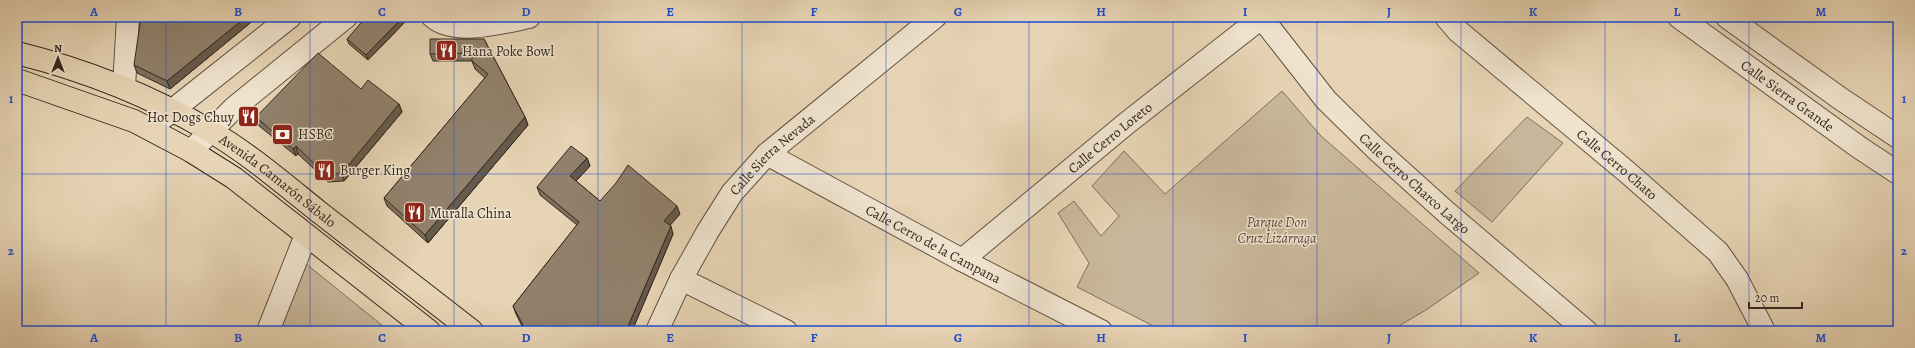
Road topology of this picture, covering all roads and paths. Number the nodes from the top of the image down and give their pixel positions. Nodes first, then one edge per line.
1 (128, 17) edge
2 (290, 17) edge
3 (346, 17) edge
4 (433, 17) edge
5 (529, 17) edge
6 (935, 17) edge
7 (1261, 17) edge
8 (1446, 17) edge
9 (1679, 17) edge
10 (1727, 17) edge
11 (17, 53) edge
12 (17, 80) edge
13 (124, 87) junction
14 (174, 110) junction
15 (150, 128) junction
16 (211, 131) junction
17 (1898, 137) edge
18 (191, 151) junction
19 (767, 154) junction
20 (1898, 173) edge
21 (306, 235) junction
22 (962, 260) junction
23 (681, 279) junction
24 (268, 331) edge
25 (429, 331) edge
26 (472, 331) edge
27 (657, 331) edge
28 (786, 331) edge
29 (1102, 331) edge
30 (1586, 331) edge
31 (1764, 331) edge

1 - 13 street
2 - 14 street
3 - 16 street
4 - 5 street
6 - 19 street, Calle Sierra Nevada
7 - 22 street, Calle Cerro Loreto
7 - 30 street, Calle Cerro Charco Largo
8 - 31 street, Calle Cerro Chato
9 - 20 street, Calle Sierra Grande
10 - 17 street, Calle Sierra Grande
11 - 13 main road, Avenida Camarón Sábalo
12 - 15 main road, Avenida Camarón Sábalo
13 - 14 main road, Avenida Camarón Sábalo
14 - 15 street
14 - 16 main road, Avenida Camarón Sábalo
15 - 18 main road, Avenida Camarón Sábalo
16 - 18 street
16 - 26 main road, Avenida Camarón Sábalo
18 - 21 main road, Avenida Camarón Sábalo
19 - 22 street, Calle Cerro de la Campana
19 - 23 street, Calle Sierra Nevada
21 - 24 street
21 - 25 main road, Avenida Camarón Sábalo
22 - 29 street, Calle Cerro de la Campana
23 - 27 street, Calle Sierra Nevada
23 - 28 street

